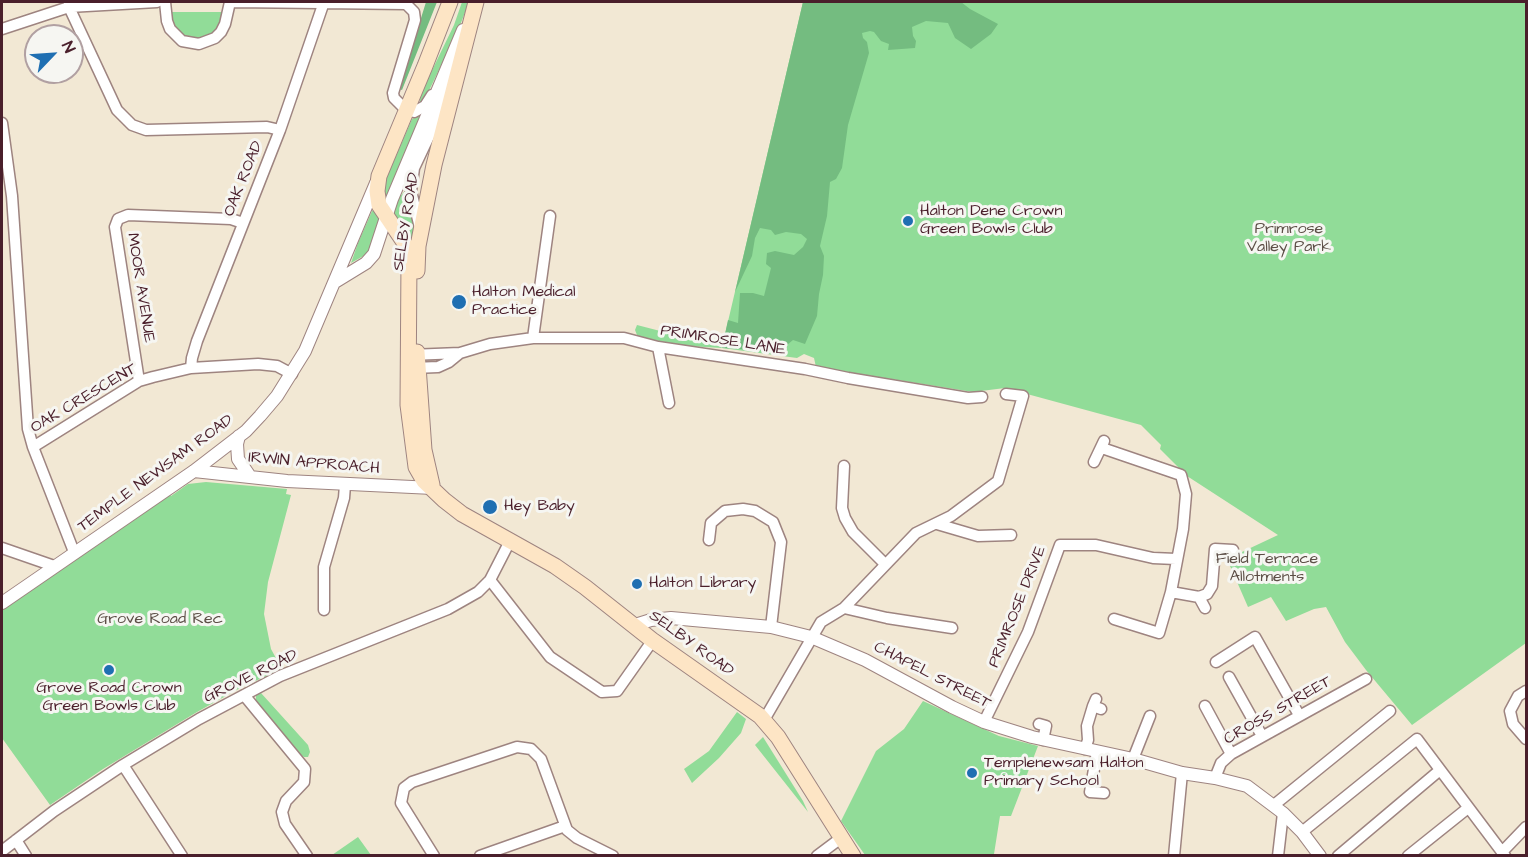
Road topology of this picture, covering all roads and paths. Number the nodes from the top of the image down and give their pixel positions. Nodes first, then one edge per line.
1 (157, 2) edge
2 (165, 2) edge
3 (232, 2) edge
4 (324, 2) edge
5 (450, 2) edge
6 (476, 2) edge
7 (69, 4) edge
8 (469, 17) junction
9 (2, 29) edge
10 (446, 71) junction
11 (406, 110) junction
12 (2, 123) edge
13 (280, 130) junction
14 (413, 174) junction
15 (379, 176) junction
16 (392, 199) junction
17 (550, 216) dead end
18 (387, 217) junction
19 (243, 223) junction
20 (415, 241) junction
21 (335, 282) junction
22 (533, 338) junction
23 (658, 347) junction
24 (412, 361) junction
25 (191, 368) junction
26 (292, 374) junction
27 (139, 381) junction
28 (1006, 394) dead end
29 (982, 397) dead end
30 (669, 404) dead end
31 (239, 436) junction
32 (33, 447) junction
33 (1094, 462) dead end
34 (844, 466) dead end
35 (194, 471) junction
36 (249, 476) junction
37 (345, 485) junction
38 (433, 488) junction
39 (937, 524) junction
40 (1011, 535) dead end
41 (709, 540) dead end
42 (510, 541) junction
43 (2, 548) edge
44 (1233, 550) dead end
45 (74, 552) junction
46 (1176, 559) junction
47 (885, 564) junction
48 (54, 567) junction
49 (490, 580) junction
50 (1171, 592) junction
51 (1199, 597) junction
52 (2, 603) edge
53 (844, 608) junction
54 (1205, 608) dead end
55 (324, 610) dead end
56 (1114, 619) dead end
57 (635, 625) junction
58 (771, 627) junction
59 (952, 628) dead end
60 (811, 636) junction
61 (653, 640) junction
62 (1216, 662) dead end
63 (1229, 677) dead end
64 (1366, 679) dead end
65 (1527, 691) edge
66 (244, 695) junction
67 (1097, 704) dead end
68 (1205, 706) dead end
69 (1390, 711) dead end
70 (1299, 715) junction
71 (1150, 716) dead end
72 (764, 720) junction
73 (984, 722) junction
74 (1039, 724) dead end
75 (1262, 736) junction
76 (1527, 739) edge
77 (1043, 740) junction
78 (1091, 751) junction
79 (1232, 754) junction
80 (1133, 759) junction
81 (123, 765) junction
82 (1440, 770) junction
83 (1182, 773) junction
84 (1215, 778) junction
85 (1104, 793) dead end
86 (1468, 808) junction
87 (1279, 809) junction
88 (565, 826) junction
89 (1527, 827) edge
90 (1302, 832) junction
91 (842, 838) junction
92 (16, 840) junction
93 (2, 851) edge
94 (1503, 854) edge
95 (26, 855) edge
96 (182, 855) edge
97 (307, 855) edge
98 (434, 855) edge
99 (480, 855) edge
100 (614, 855) edge
101 (816, 855) edge
102 (853, 855) edge
103 (1174, 855) edge
104 (1278, 855) edge
105 (1320, 855) edge
106 (1338, 855) edge
107 (1410, 855) edge

1 - 7 street
2 - 3 street
3 - 4 street
4 - 11 street
4 - 13 street, OAK ROAD
5 - 11 main road, SELBY ROAD
6 - 8 street, SELBY ROAD
6 - 20 main road, SELBY ROAD
7 - 9 street
7 - 13 street
8 - 10 street, SELBY ROAD
8 - 14 street
10 - 11 street
10 - 16 street, SELBY ROAD
11 - 15 main road, SELBY ROAD
12 - 32 street
13 - 19 street, OAK ROAD
14 - 16 street
14 - 20 street
15 - 18 main road, SELBY ROAD
15 - 21 street, TEMPLE NEWSAM ROAD
16 - 18 street, SELBY ROAD
17 - 22 street
18 - 20 main road, SELBY ROAD
18 - 21 street
19 - 25 street, OAK ROAD
19 - 27 street, MOOR AVENUE
20 - 24 main road, SELBY ROAD
21 - 26 street, TEMPLE NEWSAM ROAD
22 - 23 street, PRIMROSE LANE
22 - 24 street, PRIMROSE LANE
23 - 29 street, PRIMROSE LANE
23 - 30 street
24 - 38 main road, SELBY ROAD
25 - 26 street, OAK CRESCENT
25 - 27 street, OAK CRESCENT
26 - 31 street, TEMPLE NEWSAM ROAD
27 - 32 street, OAK CRESCENT
28 - 39 street
31 - 35 street, TEMPLE NEWSAM ROAD
31 - 36 street
32 - 45 street
33 - 46 street
34 - 47 street
35 - 36 street, IRWIN APPROACH
35 - 45 street, TEMPLE NEWSAM ROAD
36 - 37 street, IRWIN APPROACH
37 - 38 street, IRWIN APPROACH
37 - 55 street
38 - 42 main road, SELBY ROAD
39 - 40 street
39 - 47 street
41 - 58 street
42 - 49 street, GROVE ROAD
42 - 57 main road, SELBY ROAD
43 - 48 street
44 - 51 street
45 - 48 street, TEMPLE NEWSAM ROAD
46 - 50 street
46 - 73 street, PRIMROSE DRIVE
47 - 53 street
48 - 52 street, TEMPLE NEWSAM ROAD
49 - 61 street
49 - 66 street, GROVE ROAD
50 - 51 street
50 - 56 street
51 - 54 street
53 - 59 street
53 - 60 street
57 - 58 street, CHAPEL STREET
57 - 61 main road, SELBY ROAD
58 - 60 street, CHAPEL STREET
60 - 72 street
60 - 73 street, CHAPEL STREET
61 - 72 main road, SELBY ROAD
62 - 70 street
63 - 75 street
64 - 70 street, CROSS STREET
65 - 76 street
66 - 81 street, GROVE ROAD
66 - 97 street
67 - 78 street
68 - 79 street
69 - 87 street
70 - 75 street, CROSS STREET
71 - 80 street
72 - 91 main road, SELBY ROAD
73 - 77 street, CHAPEL STREET
74 - 77 street
75 - 79 street, CROSS STREET
77 - 78 street, CHAPEL STREET
78 - 80 street, CHAPEL STREET
78 - 85 street
79 - 84 street, CROSS STREET
80 - 83 street, CHAPEL STREET
81 - 92 street, GROVE ROAD
81 - 96 street
82 - 86 street
82 - 90 street
82 - 106 street
83 - 84 street, CHAPEL STREET
83 - 103 street
84 - 87 street, CHAPEL STREET
86 - 94 street
86 - 107 street
87 - 90 street, CHAPEL STREET
87 - 104 street
88 - 98 street
88 - 99 street
88 - 100 street
89 - 94 street
90 - 105 street, CHAPEL STREET
91 - 101 street
91 - 102 main road, SELBY ROAD
92 - 93 street, GROVE ROAD
92 - 95 street

